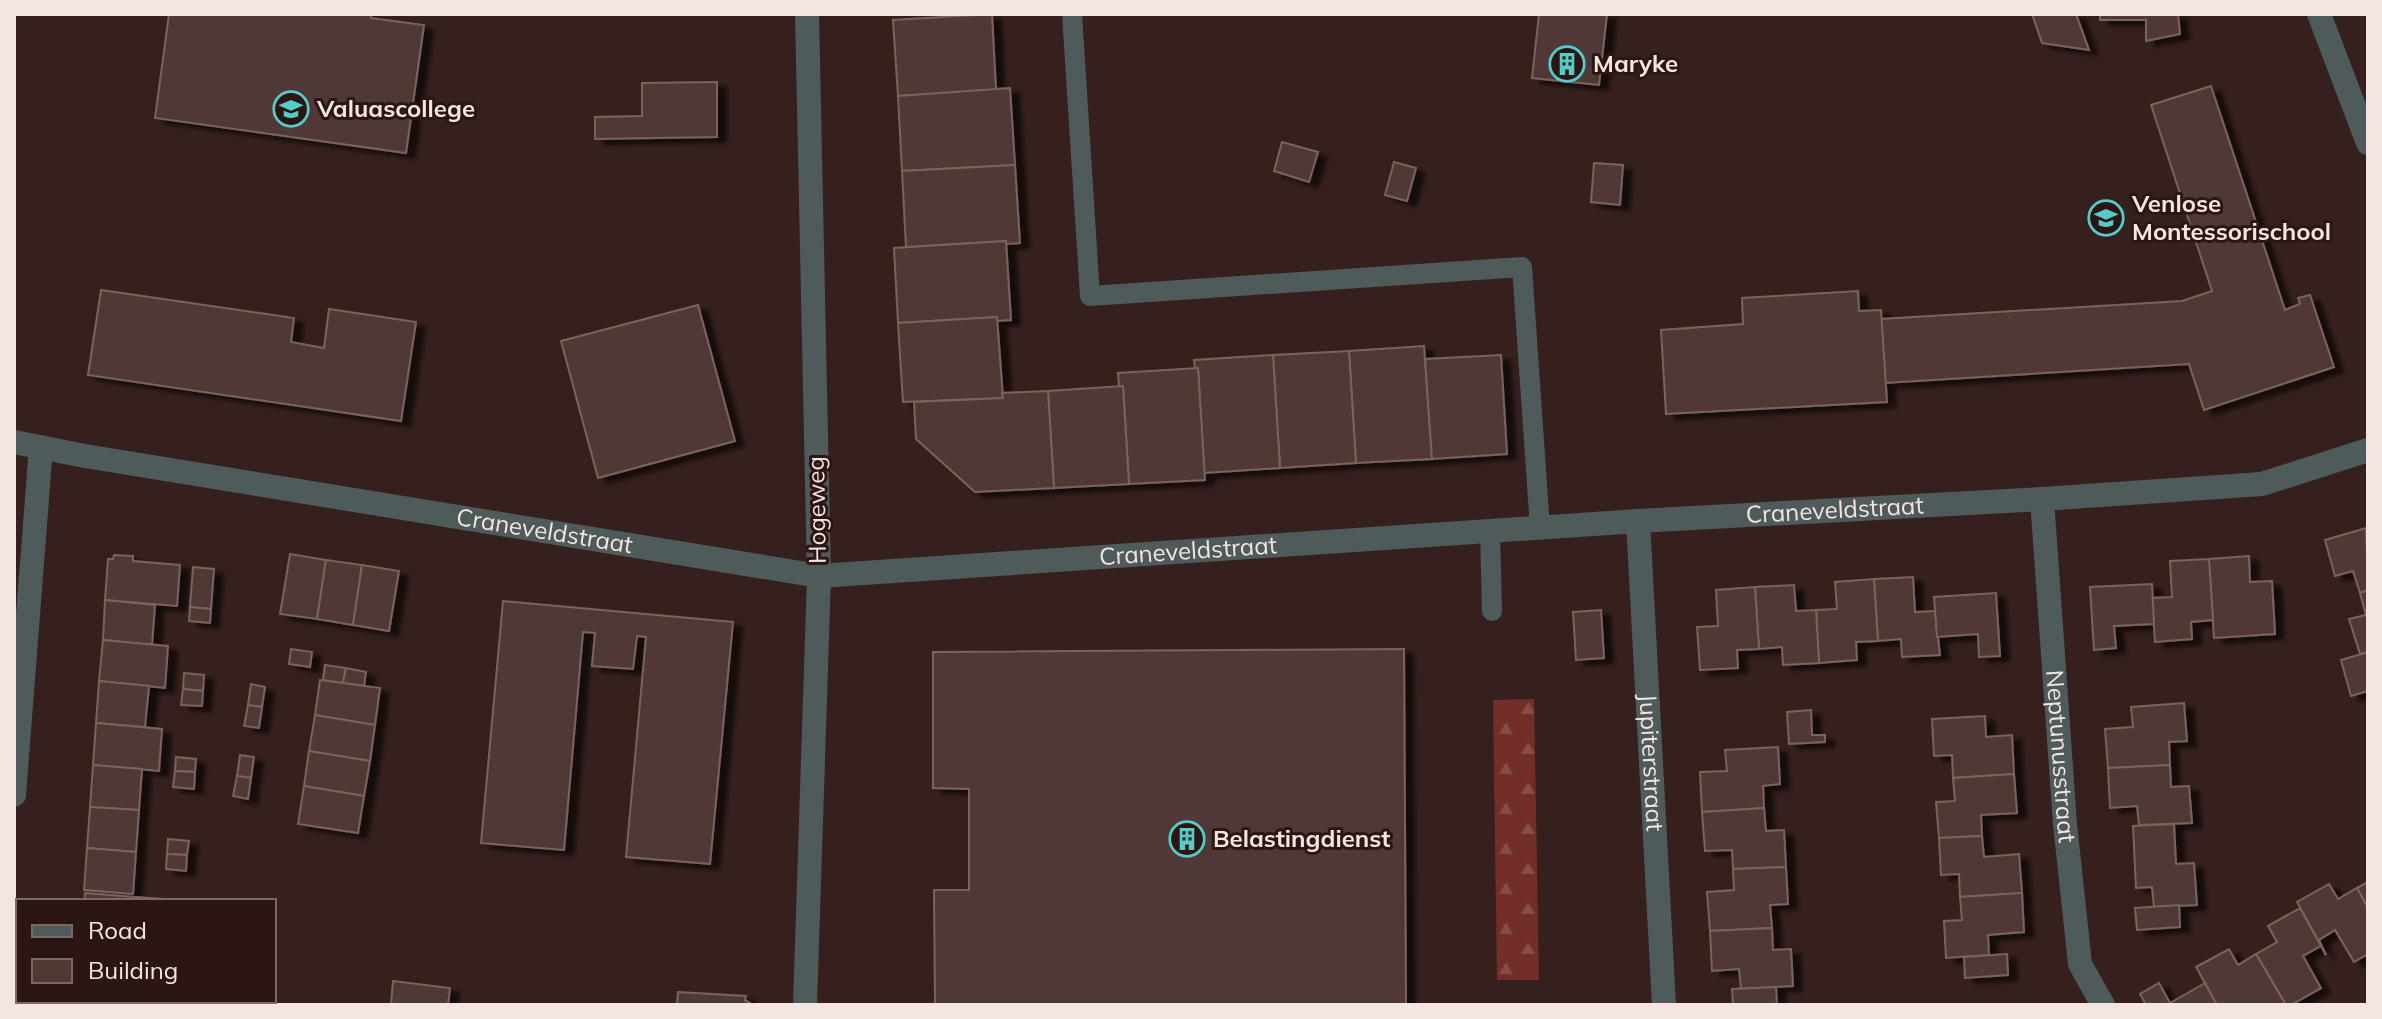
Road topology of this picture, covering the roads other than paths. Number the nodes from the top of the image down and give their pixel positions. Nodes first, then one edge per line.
1 (807, 14) edge
2 (1072, 14) edge
3 (2319, 14) edge
4 (2368, 143) edge
5 (14, 442) edge
6 (41, 447) junction
7 (2368, 450) edge
8 (2042, 499) junction
9 (1638, 521) junction
10 (1540, 528) junction
11 (1490, 531) junction
12 (819, 576) junction
13 (1492, 611) dead end
14 (14, 795) edge
15 (805, 1005) edge
16 (1664, 1005) edge
17 (2103, 1005) edge

1 - 12 street, Hogeweg
2 - 10 lane
3 - 4 street
5 - 6 street, Craneveldstraat
6 - 12 street, Craneveldstraat
6 - 14 street
7 - 8 street, Craneveldstraat
8 - 9 street, Craneveldstraat
8 - 17 street, Neptunusstraat
9 - 10 street, Craneveldstraat
9 - 16 street, Jupiterstraat
10 - 11 street, Craneveldstraat
11 - 12 street, Craneveldstraat
11 - 13 lane
12 - 15 street, Hogeweg

